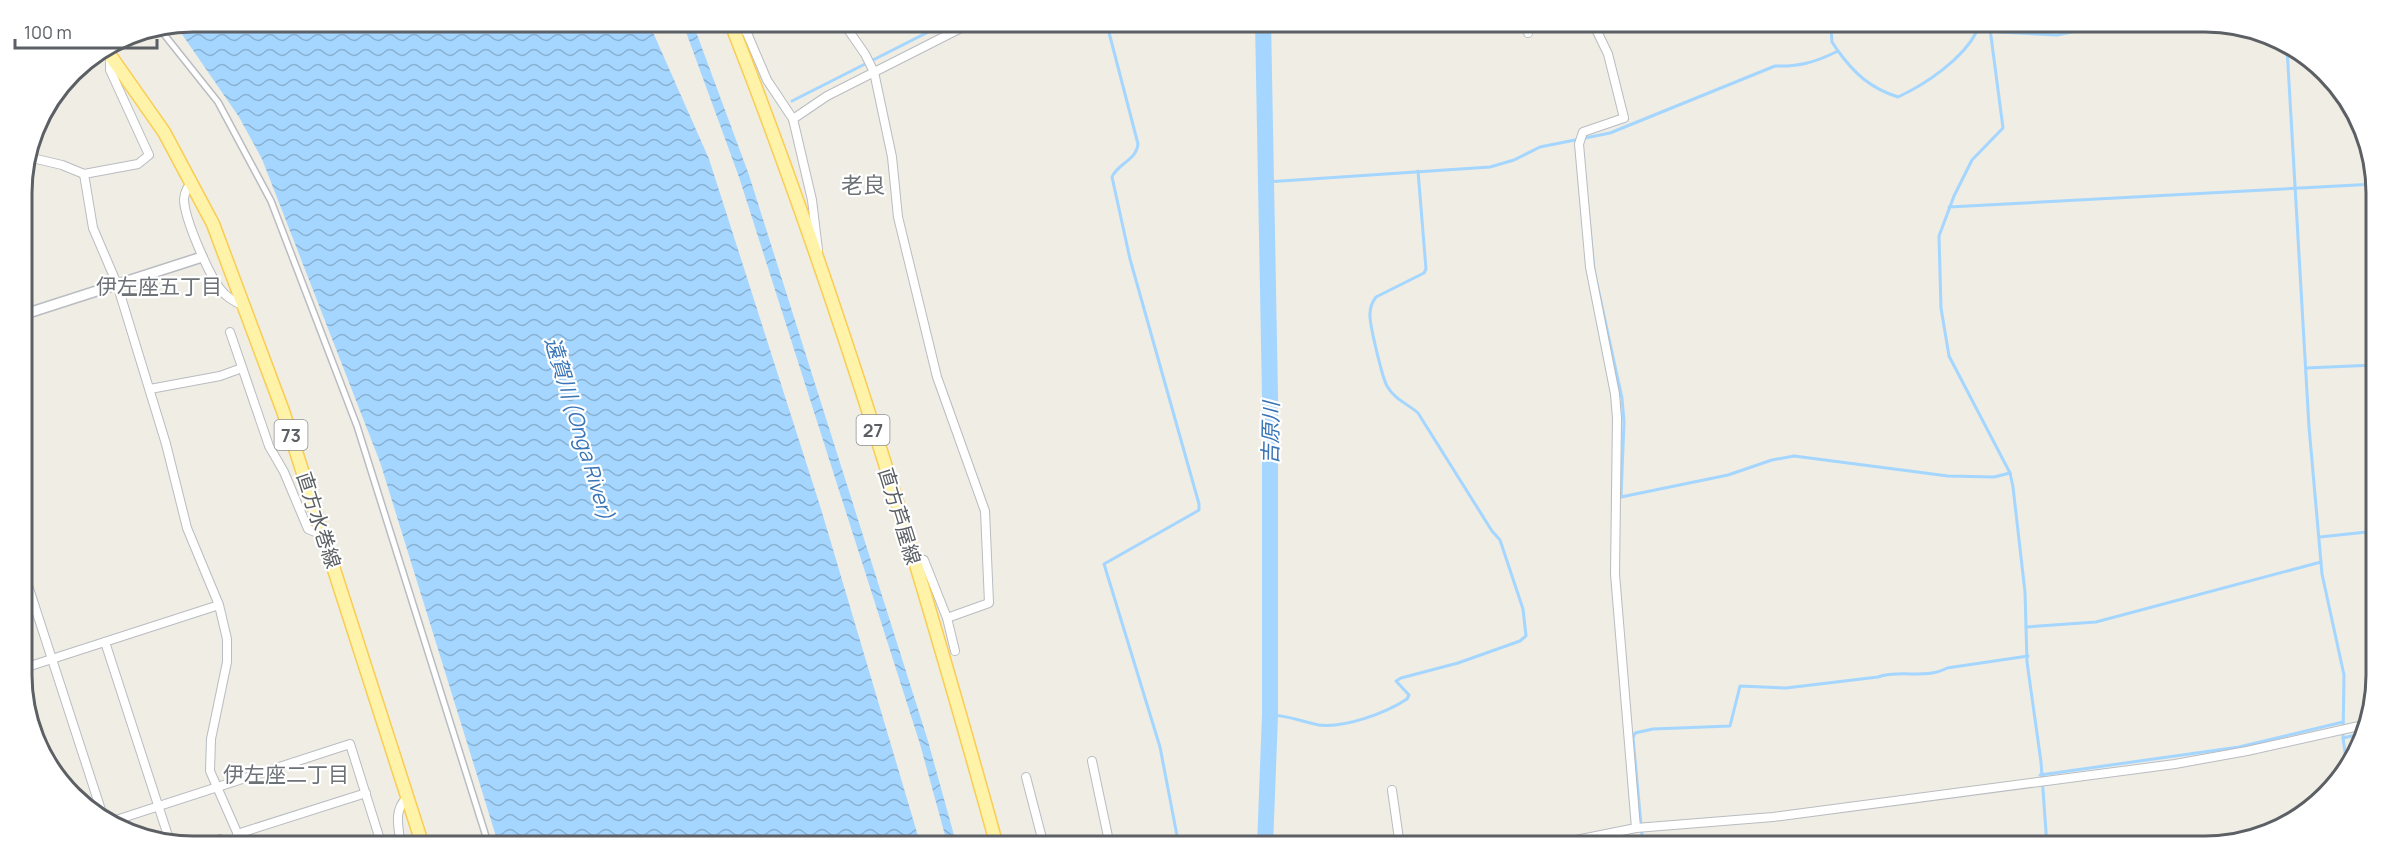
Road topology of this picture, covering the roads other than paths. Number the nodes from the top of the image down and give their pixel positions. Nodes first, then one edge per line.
1 (734, 31) edge
2 (745, 31) edge
3 (848, 31) edge
4 (955, 31) edge
5 (1597, 31) edge
6 (164, 34) edge
7 (110, 54) edge
8 (108, 55) edge
9 (874, 72) junction
10 (793, 119) junction
11 (35, 159) edge
12 (84, 174) junction
13 (193, 182) junction
14 (202, 257) junction
15 (817, 261) junction
16 (117, 284) junction
17 (246, 306) junction
18 (32, 312) edge
19 (230, 332) dead end
20 (242, 368) junction
21 (150, 389) junction
22 (323, 529) junction
23 (913, 556) junction
24 (31, 593) edge
25 (219, 605) junction
26 (947, 618) junction
27 (105, 642) junction
28 (955, 651) dead end
29 (52, 659) junction
30 (31, 666) edge
31 (2357, 727) edge
32 (1092, 761) dead end
33 (1026, 777) dead end
34 (217, 787) junction
35 (1392, 790) dead end
36 (366, 793) junction
37 (406, 799) junction
38 (100, 806) edge
39 (159, 807) junction
40 (121, 819) edge
41 (1636, 828) junction
42 (167, 833) edge
43 (237, 834) joint
44 (1398, 835) edge
45 (1599, 835) edge
46 (379, 836) edge
47 (400, 836) edge
48 (419, 836) edge
49 (486, 836) edge
50 (994, 836) edge
51 (1041, 836) edge
52 (1108, 836) edge

1 - 15 main road, 直方芦屋線 / 27
2 - 10 street
3 - 9 street
4 - 9 street
5 - 41 street
6 - 49 street
7 - 13 main road, 直方水巻線 / 73
8 - 12 street
9 - 10 street
9 - 26 street
10 - 15 street
11 - 12 street
12 - 16 street
13 - 14 street
13 - 17 main road, 直方水巻線 / 73
14 - 16 street
14 - 17 street
15 - 23 main road, 直方芦屋線 / 27
16 - 18 street
16 - 21 street
17 - 22 main road, 直方水巻線 / 73
19 - 20 street
20 - 21 street
20 - 22 street
21 - 25 street
22 - 37 main road, 直方水巻線 / 73
23 - 26 street
23 - 50 main road, 直方芦屋線 / 27
24 - 29 street
25 - 27 street
25 - 34 street
26 - 28 street
27 - 29 street
27 - 39 street
29 - 30 street
29 - 38 street
31 - 41 street
32 - 52 street
33 - 51 street
34 - 36 street
34 - 39 street
34 - 43 street
35 - 44 street
36 - 43 street
36 - 46 street
37 - 47 street
37 - 48 main road, 直方水巻線 / 73
39 - 40 street
39 - 42 street
41 - 45 street

